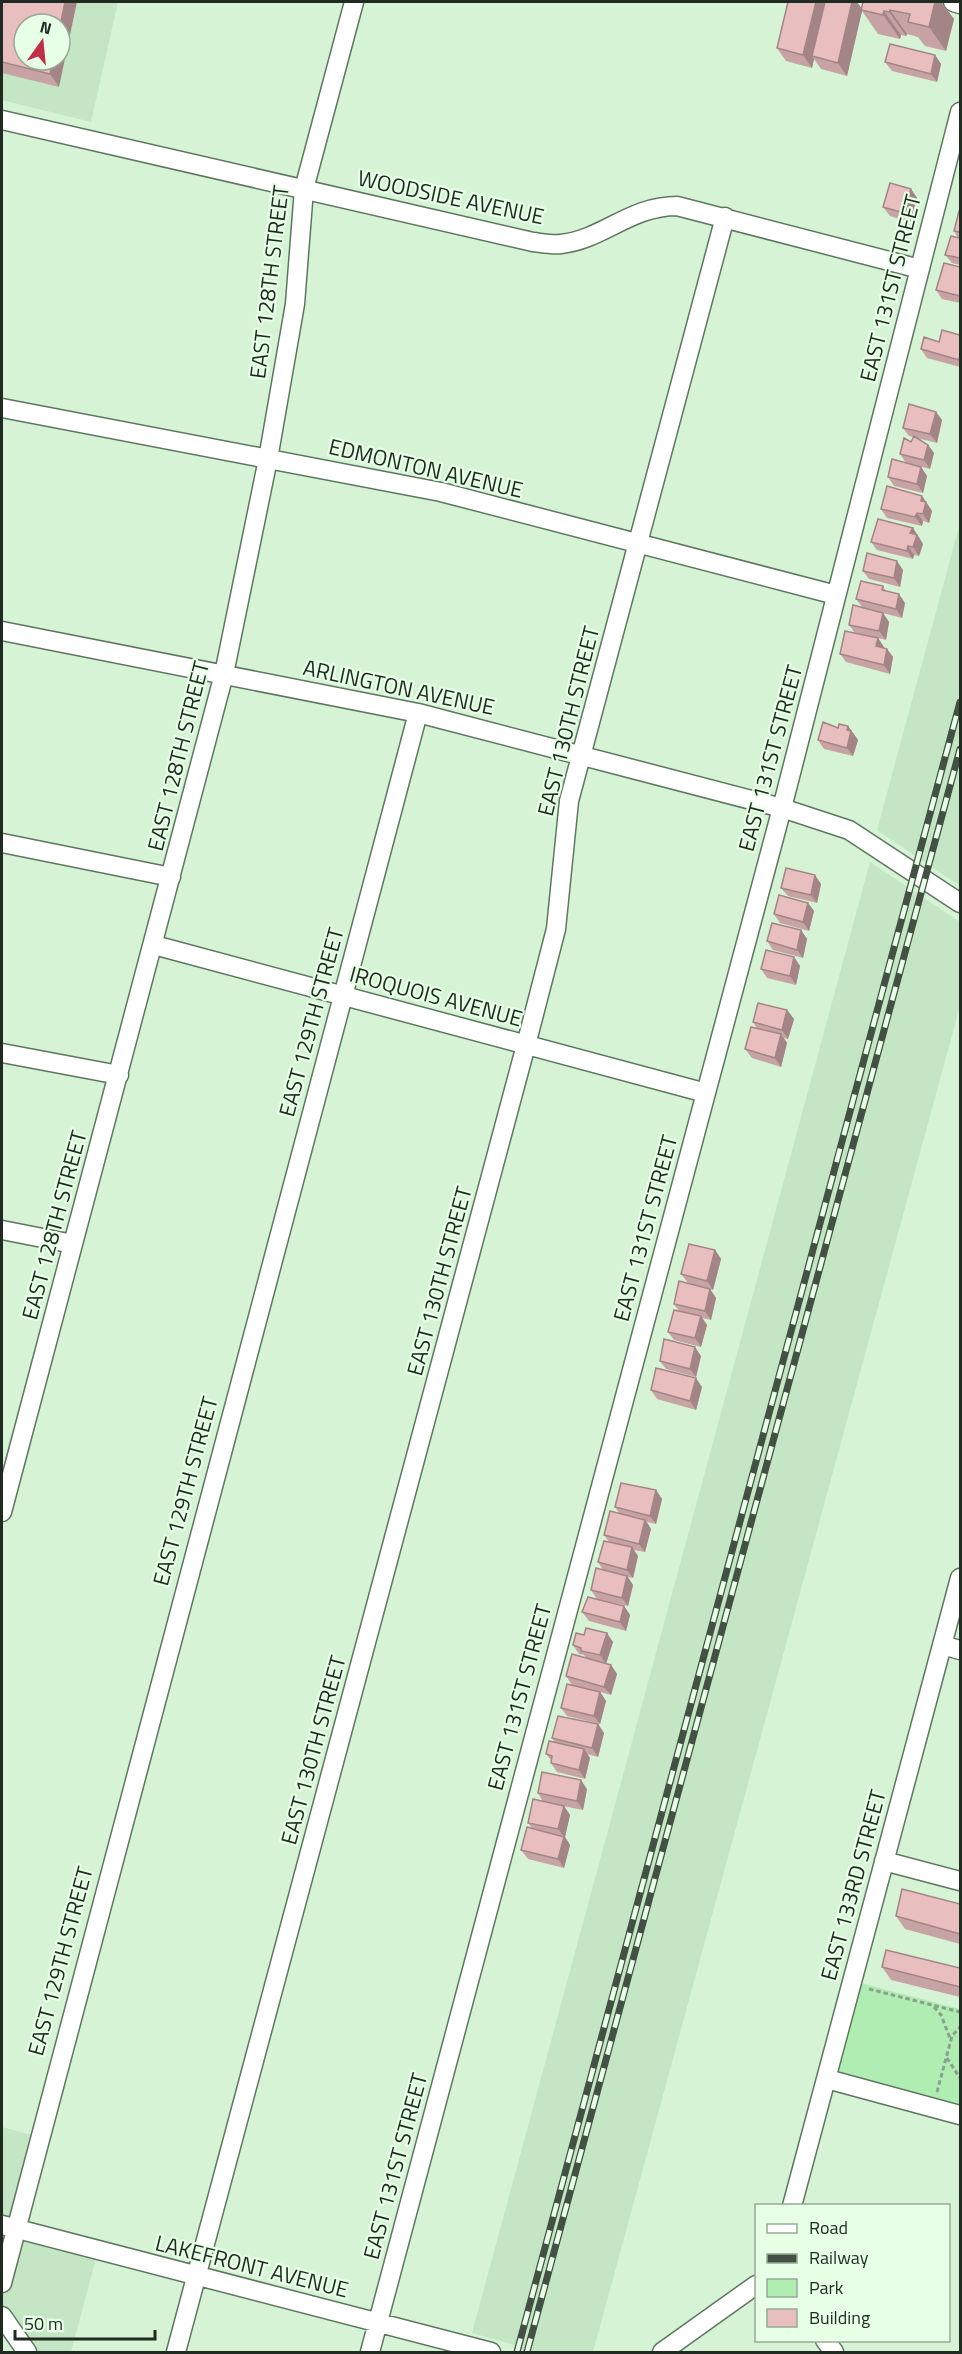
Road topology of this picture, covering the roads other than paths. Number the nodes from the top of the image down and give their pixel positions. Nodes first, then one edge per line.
1 (354, 2) edge
2 (952, 2) edge
3 (960, 3) edge
4 (960, 112) edge
5 (2, 120) edge
6 (304, 189) junction
7 (725, 217) junction
8 (920, 269) junction
9 (2, 408) edge
10 (268, 459) junction
11 (637, 545) junction
12 (836, 595) junction
13 (2, 631) edge
14 (224, 674) junction
15 (418, 713) junction
16 (582, 754) junction
17 (782, 808) junction
18 (2, 843) edge
19 (171, 877) junction
20 (960, 903) edge
21 (154, 945) junction
22 (342, 996) junction
23 (526, 1045) junction
24 (2, 1053) edge
25 (119, 1075) junction
26 (706, 1093) junction
27 (2, 1230) edge
28 (74, 1244) junction
29 (2, 1512) edge
30 (960, 1578) edge
31 (942, 1645) junction
32 (960, 1650) edge
33 (884, 1861) junction
34 (960, 1881) edge
35 (826, 2079) junction
36 (960, 2115) edge
37 (792, 2204) edge
38 (8, 2227) edge
39 (196, 2277) junction
40 (2, 2283) edge
41 (755, 2286) edge
42 (2, 2316) edge
43 (378, 2322) junction
44 (27, 2352) edge
45 (176, 2352) edge
46 (370, 2352) edge
47 (491, 2352) edge
48 (662, 2352) edge

1 - 6 street, EAST 128TH STREET
2 - 3 street
4 - 8 street, EAST 131ST STREET
5 - 6 street, WOODSIDE AVENUE
6 - 7 street, WOODSIDE AVENUE
6 - 10 street, EAST 128TH STREET
7 - 8 street, WOODSIDE AVENUE
7 - 11 street, EAST 130TH STREET
8 - 12 street, EAST 131ST STREET
9 - 10 street, EDMONTON AVENUE
10 - 11 street, EDMONTON AVENUE
10 - 14 street, EAST 128TH STREET
11 - 12 street, EDMONTON AVENUE
11 - 16 street, EAST 130TH STREET
12 - 17 street, EAST 131ST STREET
13 - 14 street, ARLINGTON AVENUE
14 - 15 street, ARLINGTON AVENUE
14 - 19 street, EAST 128TH STREET
15 - 16 street, ARLINGTON AVENUE
15 - 22 street, EAST 129TH STREET
16 - 17 street, ARLINGTON AVENUE
16 - 23 street, EAST 130TH STREET
17 - 20 street, ARLINGTON AVENUE
17 - 26 street, EAST 131ST STREET
18 - 19 street
19 - 21 street, EAST 128TH STREET
21 - 22 street, IROQUOIS AVENUE
21 - 25 street, EAST 128TH STREET
22 - 23 street, IROQUOIS AVENUE
22 - 38 street, EAST 129TH STREET
23 - 26 street, IROQUOIS AVENUE
23 - 39 street, EAST 130TH STREET
24 - 25 street
25 - 28 street, EAST 128TH STREET
26 - 43 street, EAST 131ST STREET
27 - 28 street
28 - 29 street, EAST 128TH STREET
30 - 31 street, EAST 133RD STREET
31 - 32 street
31 - 33 street, EAST 133RD STREET
33 - 34 street
33 - 35 street, EAST 133RD STREET
35 - 36 street
35 - 37 street, EAST 133RD STREET
38 - 39 street, LAKEFRONT AVENUE
38 - 40 street, EAST 129TH STREET
39 - 43 street, LAKEFRONT AVENUE
39 - 45 street, EAST 130TH STREET
41 - 48 street
42 - 44 street
43 - 46 street, EAST 131ST STREET
43 - 47 street, LAKEFRONT AVENUE

